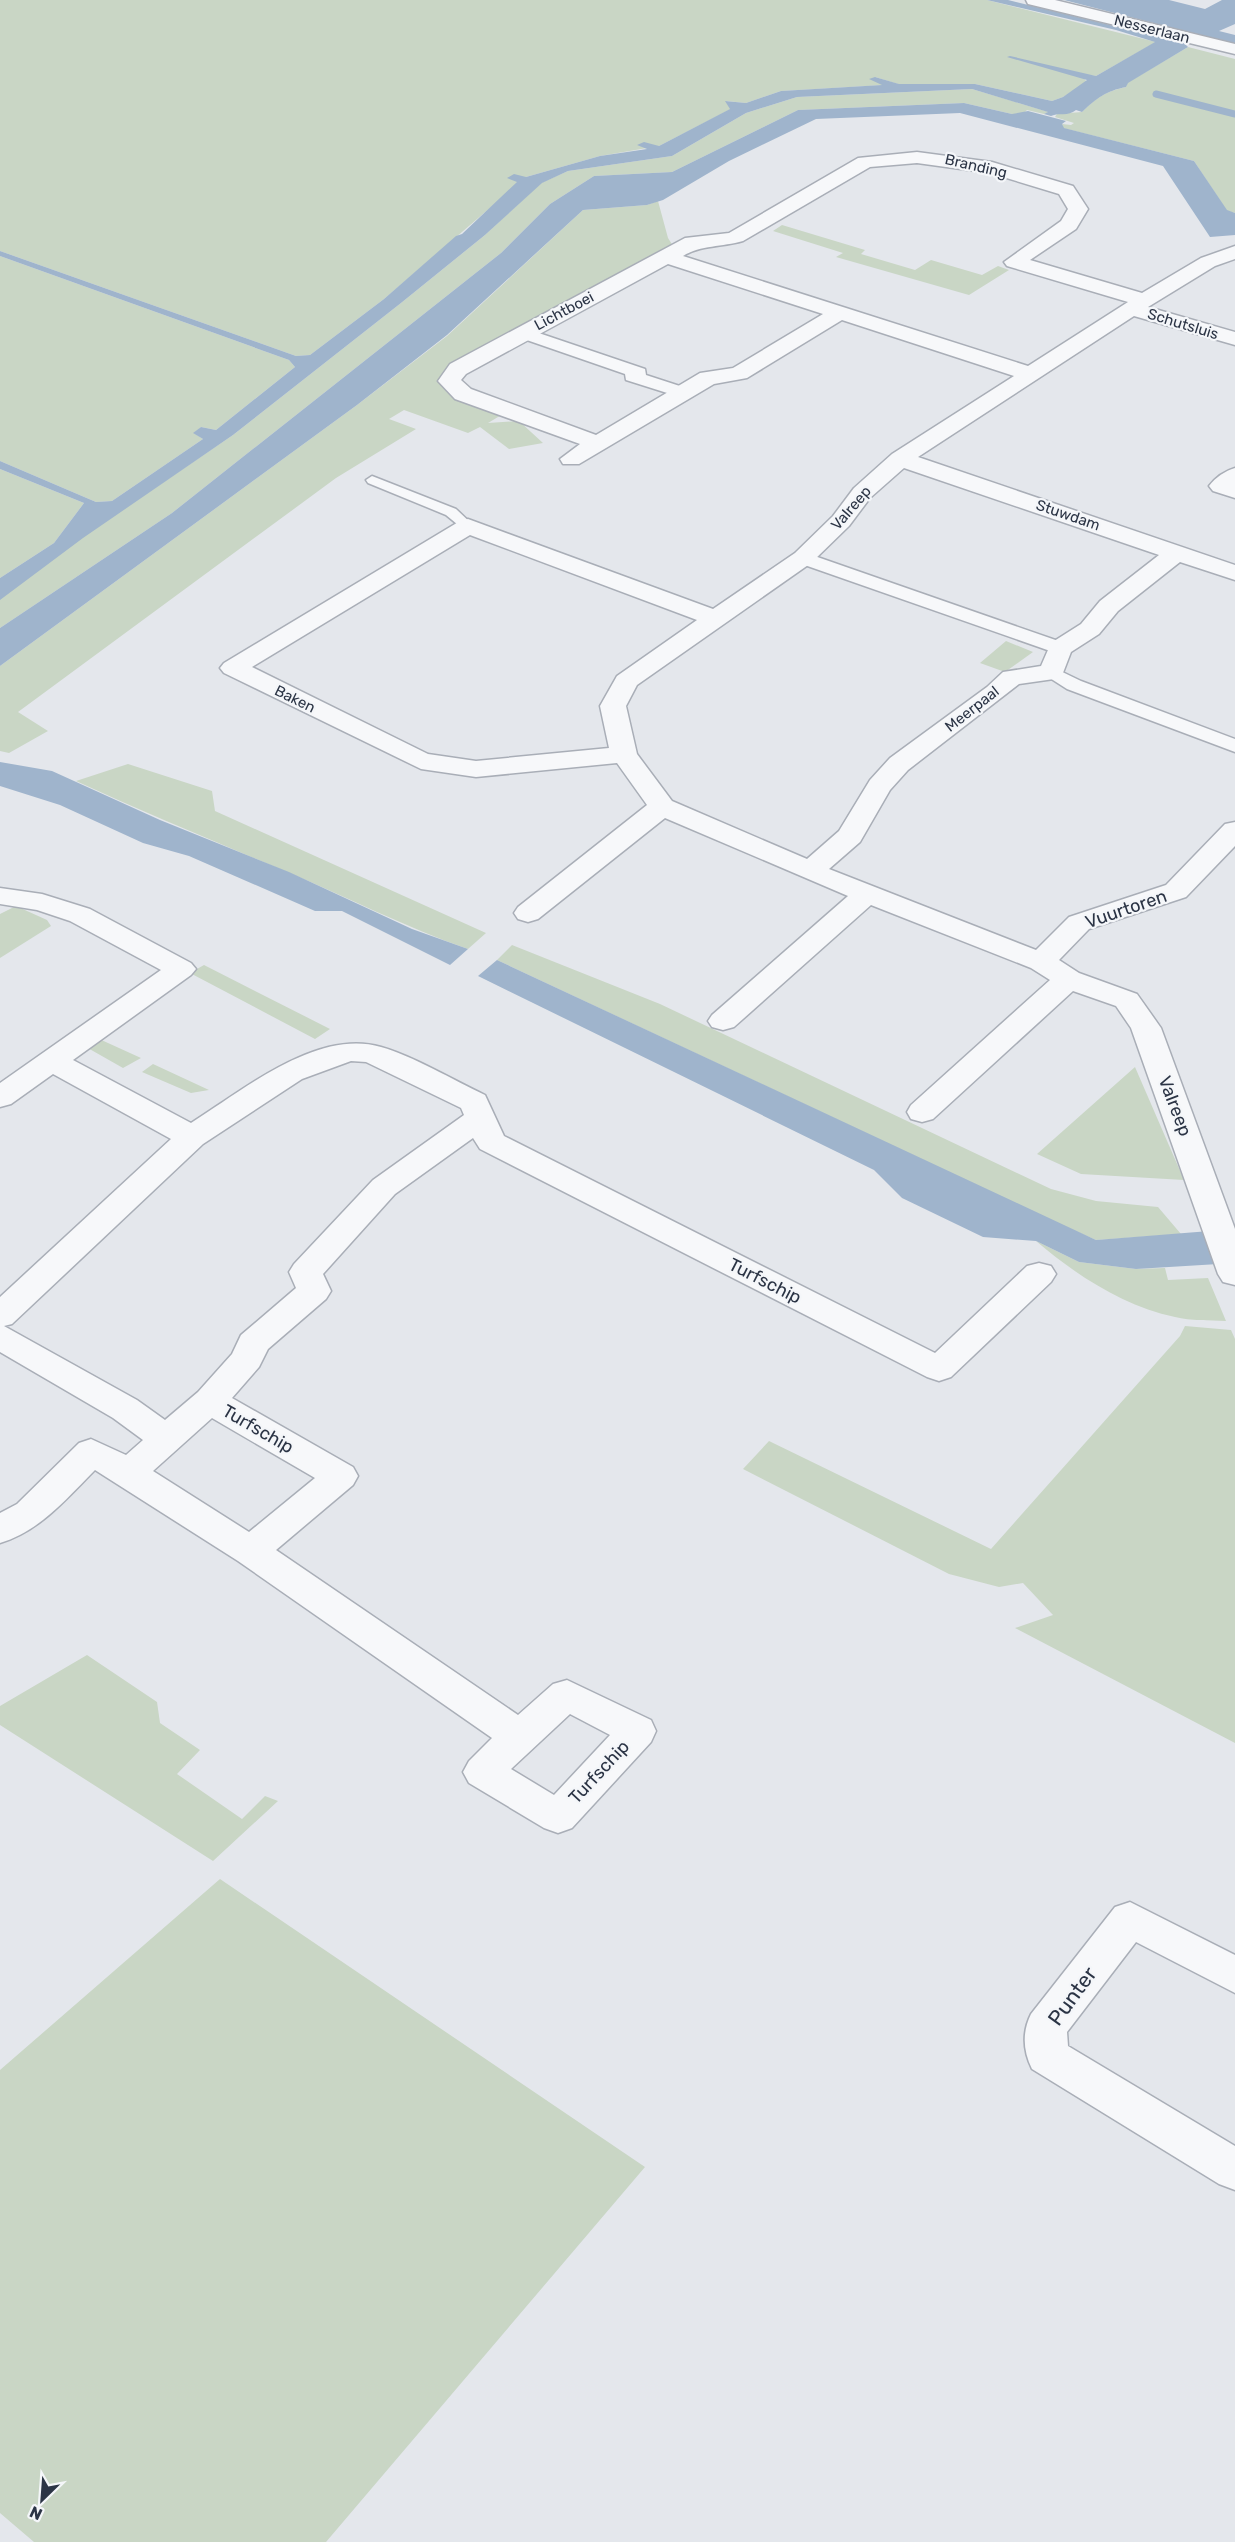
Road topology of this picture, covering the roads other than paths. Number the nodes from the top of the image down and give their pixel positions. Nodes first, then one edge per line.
1 (1034, 0) edge
2 (1235, 49) edge
3 (1235, 252) edge
4 (666, 257) junction
5 (1138, 304) junction
6 (840, 313) junction
7 (524, 333) junction
8 (1235, 339) edge
9 (1030, 374) junction
10 (683, 393) junction
11 (598, 443) junction
12 (571, 459) dead end
13 (900, 459) junction
14 (1235, 476) edge
15 (372, 480) dead end
16 (1235, 491) edge
17 (468, 526) junction
18 (1177, 554) junction
19 (803, 558) junction
20 (1235, 573) edge
21 (717, 619) junction
22 (1060, 648) junction
23 (1052, 673) junction
24 (1235, 746) edge
25 (624, 754) junction
26 (662, 807) junction
27 (1235, 830) edge
28 (810, 871) junction
29 (869, 892) junction
30 (0, 896) edge
31 (528, 913) dead end
32 (1041, 962) junction
33 (1069, 979) junction
34 (723, 1021) dead end
35 (52, 1061) junction
36 (0, 1097) edge
37 (922, 1112) dead end
38 (480, 1118) junction
39 (192, 1137) junction
40 (1039, 1274) dead end
41 (1235, 1274) edge
42 (0, 1317) edge
43 (0, 1337) edge
44 (210, 1401) junction
45 (166, 1439) junction
46 (129, 1473) junction
47 (0, 1530) edge
48 (251, 1551) junction
49 (519, 1736) dead end
50 (1235, 1975) edge
51 (1235, 2170) edge

1 - 2 street, Nesserlaan
3 - 5 street, Valreep
4 - 5 street, Branding
4 - 6 street
4 - 7 street, Lichtboei
5 - 8 street, Schutsluis
5 - 9 street, Valreep
6 - 9 street
6 - 10 street
7 - 10 street
7 - 11 street, Lichtboei
9 - 13 street, Valreep
10 - 11 street
11 - 12 street
13 - 18 street, Stuwdam
13 - 19 street, Valreep
14 - 16 street
15 - 17 lane
17 - 21 street
17 - 25 street, Baken
18 - 20 street, Stuwdam
18 - 22 street
19 - 21 street, Valreep
19 - 22 street
21 - 25 street, Valreep
22 - 23 street
23 - 24 street
23 - 28 street, Meerpaal
25 - 26 street, Valreep
26 - 28 street, Valreep
26 - 31 street
27 - 32 street, Vuurtoren
28 - 29 street, Valreep
29 - 32 street, Valreep
29 - 34 street
30 - 35 street
32 - 33 street, Valreep
33 - 37 street
33 - 41 street, Valreep
35 - 36 street
35 - 39 street
38 - 39 street, Turfschip
38 - 40 street, Turfschip
38 - 44 street, Turfschip
39 - 42 street, Turfschip
43 - 45 street
44 - 45 street
44 - 48 street, Turfschip
45 - 46 street
46 - 47 street
46 - 48 street
48 - 49 street
50 - 51 street, Punter

